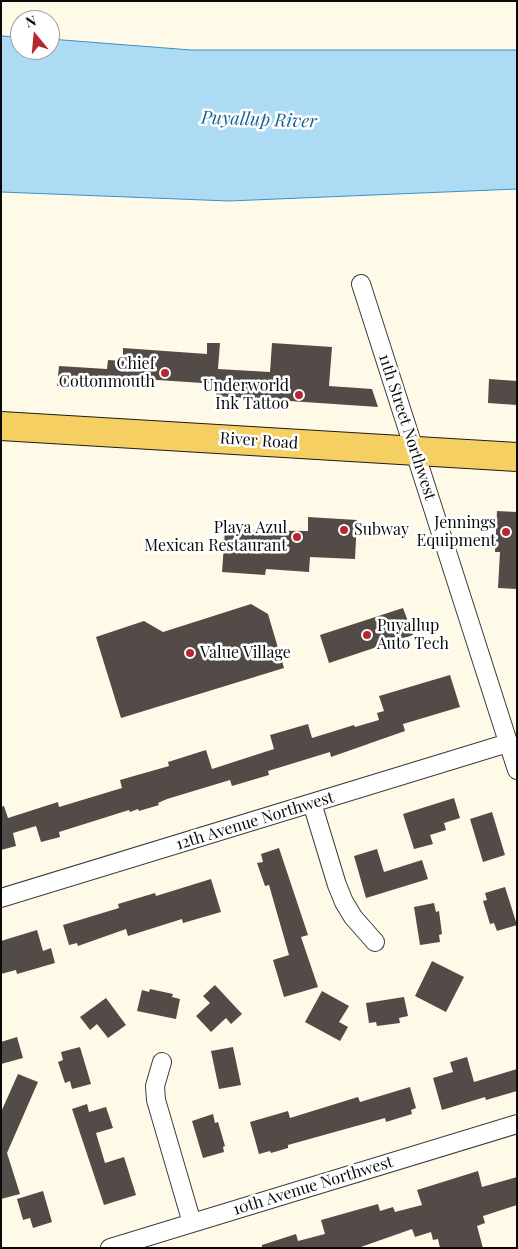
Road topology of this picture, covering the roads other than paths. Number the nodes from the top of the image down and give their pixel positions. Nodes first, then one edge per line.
1 (361, 284) dead end
2 (1, 426) edge
3 (414, 451) junction
4 (517, 457) edge
5 (508, 743) junction
6 (517, 770) edge
7 (312, 803) junction
8 (1, 898) edge
9 (375, 942) dead end
10 (162, 1062) dead end
11 (517, 1124) edge
12 (192, 1223) junction
13 (112, 1247) edge

1 - 3 street, 11th Street Northwest
2 - 3 main road, River Road
3 - 4 main road, River Road
3 - 5 street, 11th Street Northwest
5 - 6 street, 11th Street Northwest
5 - 7 street, 12th Avenue Northwest
7 - 8 street, 12th Avenue Northwest
7 - 9 street
10 - 12 street
11 - 12 street, 10th Avenue Northwest
12 - 13 street, 10th Avenue Northwest

